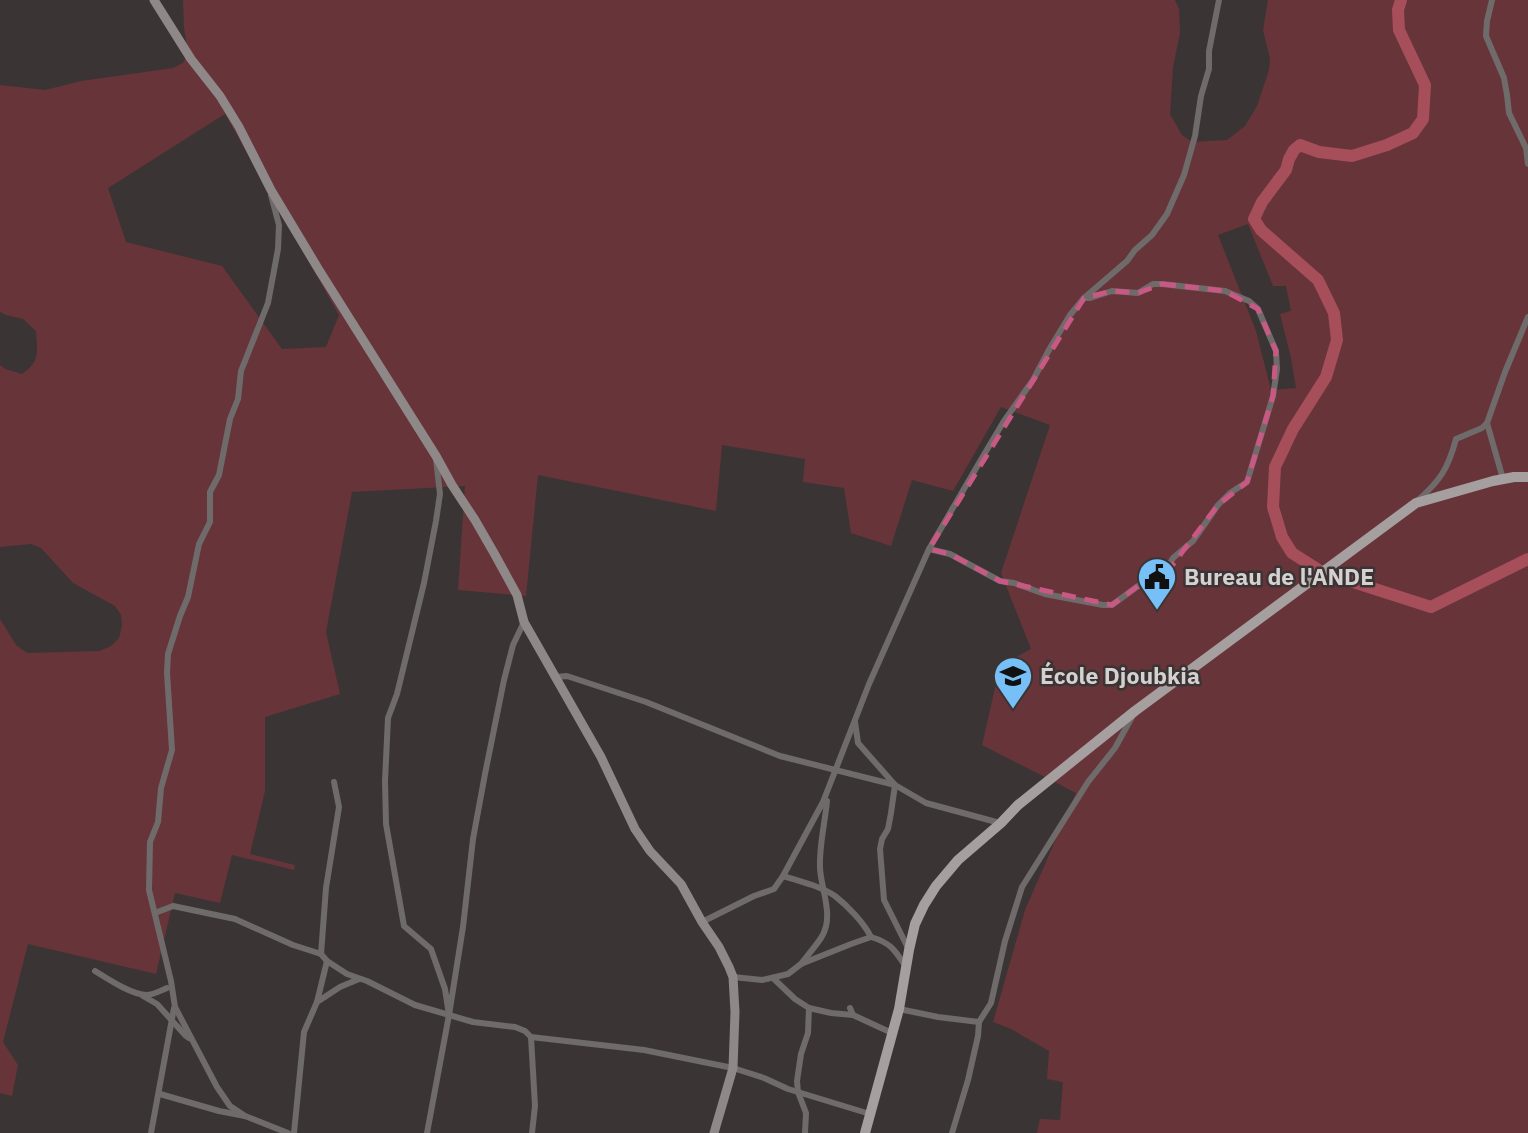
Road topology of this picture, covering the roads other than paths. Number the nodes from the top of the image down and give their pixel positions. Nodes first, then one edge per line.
1 (154, 0) edge
2 (1219, 0) edge
3 (1492, 0) edge
4 (1528, 164) edge
5 (271, 190) junction
6 (1084, 298) junction
7 (1528, 317) edge
8 (1487, 424) junction
9 (436, 456) junction
10 (1528, 477) edge
11 (1503, 479) junction
12 (1416, 503) junction
13 (929, 550) junction
14 (524, 622) junction
15 (555, 677) junction
16 (1135, 711) junction
17 (855, 720) junction
18 (836, 769) junction
19 (334, 782) dead end
20 (895, 785) junction
21 (827, 792) junction
22 (1001, 823) junction
23 (783, 876) junction
24 (823, 891) junction
25 (155, 913) junction
26 (702, 922) junction
27 (872, 937) junction
28 (909, 950) junction
29 (321, 954) junction
30 (327, 961) junction
31 (801, 964) junction
32 (906, 967) junction
33 (95, 971) dead end
34 (733, 977) junction
35 (773, 978) junction
36 (359, 979) junction
37 (167, 988) dead end
38 (139, 994) junction
39 (317, 1002) junction
40 (174, 1007) junction
41 (809, 1008) junction
42 (899, 1009) junction
43 (449, 1015) junction
44 (172, 1020) junction
45 (979, 1022) junction
46 (892, 1033) junction
47 (531, 1037) junction
48 (192, 1039) junction
49 (733, 1068) junction
50 (798, 1092) junction
51 (160, 1094) junction
52 (870, 1114) junction
53 (245, 1116) junction
54 (151, 1133) edge
55 (288, 1133) edge
56 (293, 1133) edge
57 (427, 1133) edge
58 (532, 1133) edge
59 (714, 1133) edge
60 (805, 1133) edge
61 (865, 1133) edge
62 (952, 1133) edge

1 - 5 street
2 - 6 street
3 - 4 street
5 - 9 street
5 - 25 street
6 - 13 street
6 - 13 street
7 - 8 street
8 - 11 street
8 - 12 street
9 - 14 street
9 - 43 street
10 - 11 main road
11 - 12 main road
12 - 16 main road
13 - 17 street
14 - 15 street
14 - 43 street
15 - 18 street
15 - 26 street
16 - 22 main road
16 - 45 street
17 - 18 street
17 - 20 street
18 - 20 street
18 - 21 street
19 - 29 street
20 - 22 street
20 - 28 street
21 - 23 street
21 - 24 street
22 - 28 main road
23 - 24 street
23 - 26 street
24 - 27 street
24 - 31 street
25 - 29 street
25 - 40 street
26 - 34 street
27 - 31 street
27 - 32 street
28 - 32 main road
29 - 30 street
30 - 36 street
30 - 39 street
31 - 35 street
32 - 42 main road
33 - 38 street
34 - 35 street
34 - 49 street
35 - 41 street
36 - 39 street
36 - 43 street
37 - 38 street
38 - 44 street
39 - 56 street
40 - 44 street
40 - 48 street
41 - 46 street
41 - 50 street
42 - 45 street
42 - 46 main road
43 - 47 street
43 - 57 street
44 - 48 street
44 - 51 street
45 - 62 street
46 - 52 main road
47 - 49 street
47 - 58 street
48 - 53 street
49 - 50 street
49 - 59 street
50 - 52 street
50 - 60 street
51 - 53 street
51 - 54 street
52 - 61 main road
53 - 55 street

